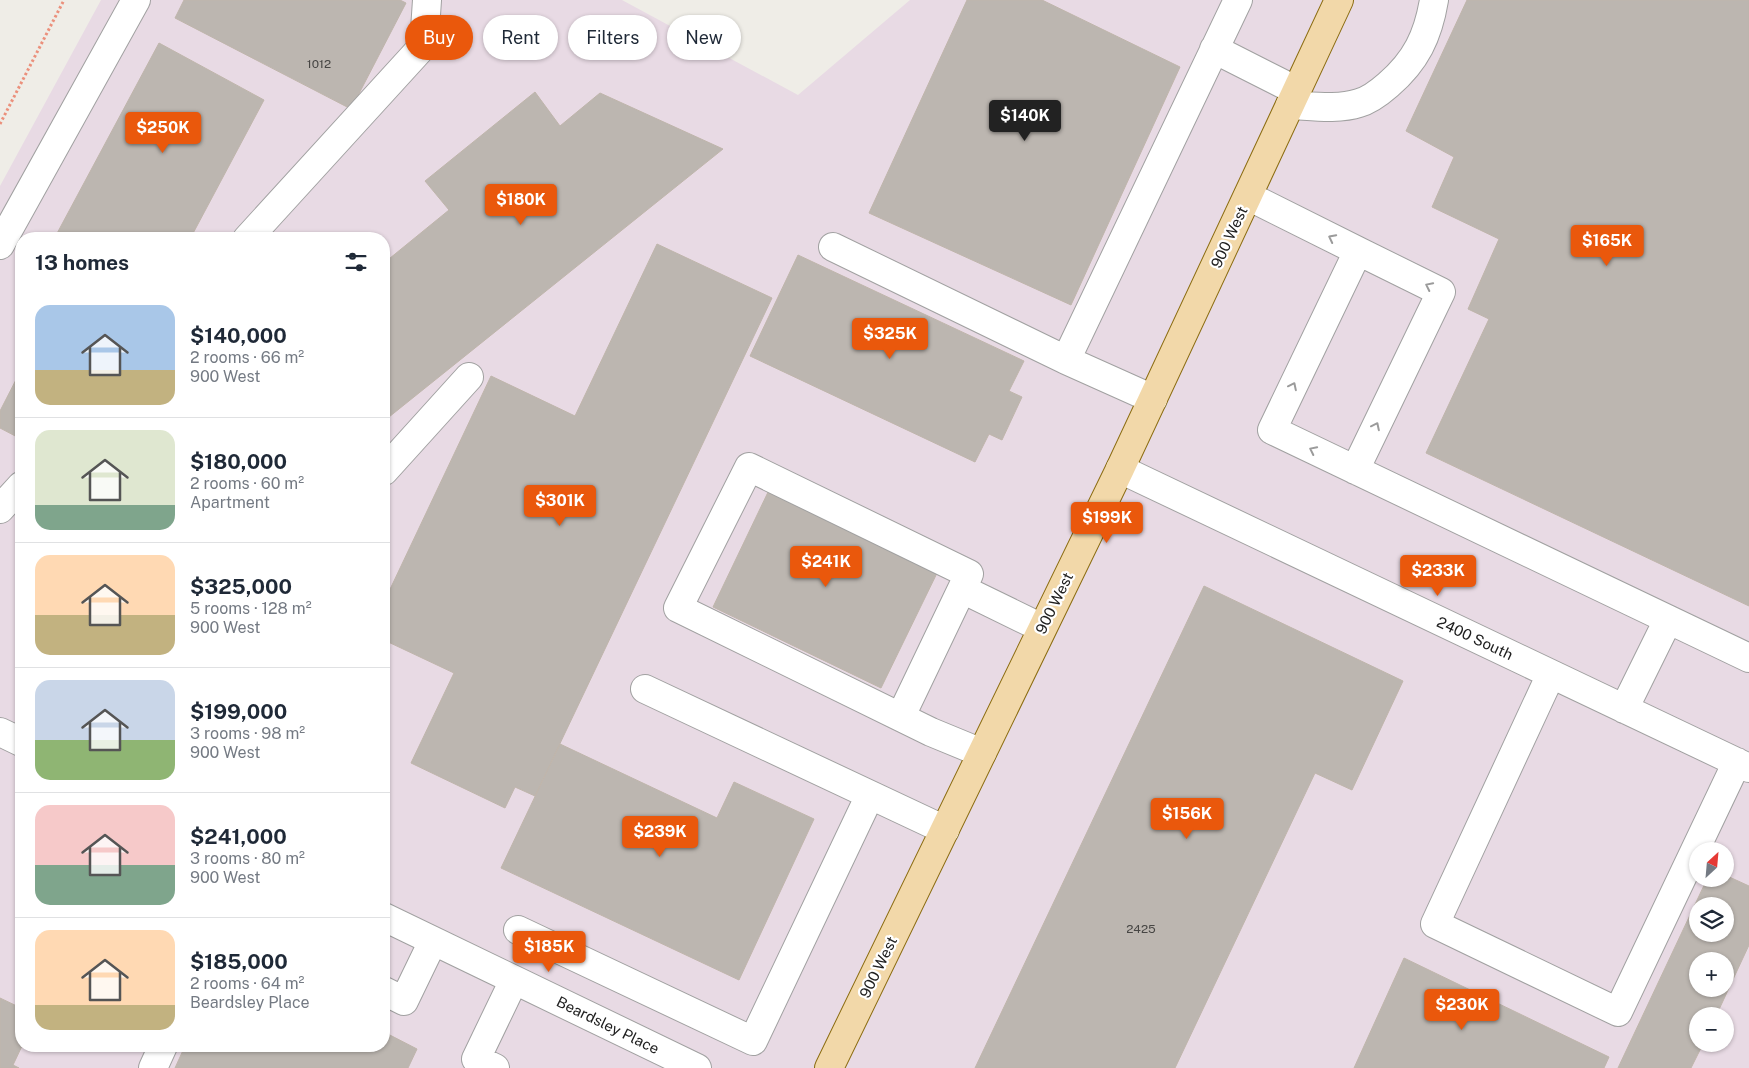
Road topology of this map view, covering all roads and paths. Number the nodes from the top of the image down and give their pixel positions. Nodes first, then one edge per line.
1 (64, 0) edge
2 (136, 0) edge
3 (428, 0) edge
4 (1238, 0) edge
5 (1339, 0) edge
6 (1434, 0) edge
7 (1214, 49) junction
8 (1294, 98) junction
9 (0, 124) edge
10 (1248, 196) junction
11 (253, 232) edge
12 (0, 245) edge
13 (833, 246) dead end
14 (1358, 251) junction
15 (1066, 360) junction
16 (469, 376) dead end
17 (1153, 399) junction
18 (390, 463) edge
19 (1120, 469) junction
20 (1355, 470) junction
21 (15, 493) edge
22 (0, 509) edge
23 (962, 589) junction
24 (1668, 620) junction
25 (1042, 628) junction
26 (1749, 658) edge
27 (1551, 674) junction
28 (645, 689) dead end
29 (1624, 709) junction
30 (901, 716) junction
31 (0, 732) edge
32 (15, 739) edge
33 (982, 753) junction
34 (1743, 765) edge
35 (870, 795) junction
36 (944, 830) junction
37 (390, 920) edge
38 (518, 930) dead end
39 (433, 941) junction
40 (514, 980) junction
41 (390, 994) edge
42 (160, 1052) edge
43 (690, 1066) edge
44 (153, 1068) edge
45 (495, 1068) edge
46 (829, 1068) edge

1 - 9 path
2 - 12 street
3 - 11 street
4 - 7 street
5 - 8 main road, 900 West
6 - 8 street
7 - 8 street
7 - 15 street
8 - 10 main road, 900 West
14 -> 10 street
10 - 17 main road, 900 West
13 - 15 street
20 -> 14 street
20 -> 14 street
15 - 17 street
16 - 18 street
17 - 19 main road, 900 West
19 - 25 main road, 900 West
19 - 27 street, 2400 South
20 - 24 street
21 - 22 street
23 - 25 street
23 - 30 street
23 - 30 street
24 - 26 street
24 - 29 street
25 - 33 main road, 900 West
27 - 29 street, 2400 South
27 - 34 street
28 - 35 street
29 - 34 street, 2400 South
30 - 33 street
31 - 32 street
33 - 36 main road, 900 West
35 - 36 street
35 - 38 street
36 - 46 main road, 900 West
37 - 39 street, Beardsley Place
39 - 40 street, Beardsley Place
39 - 41 street
40 - 43 street, Beardsley Place
40 - 45 street
42 - 44 street

